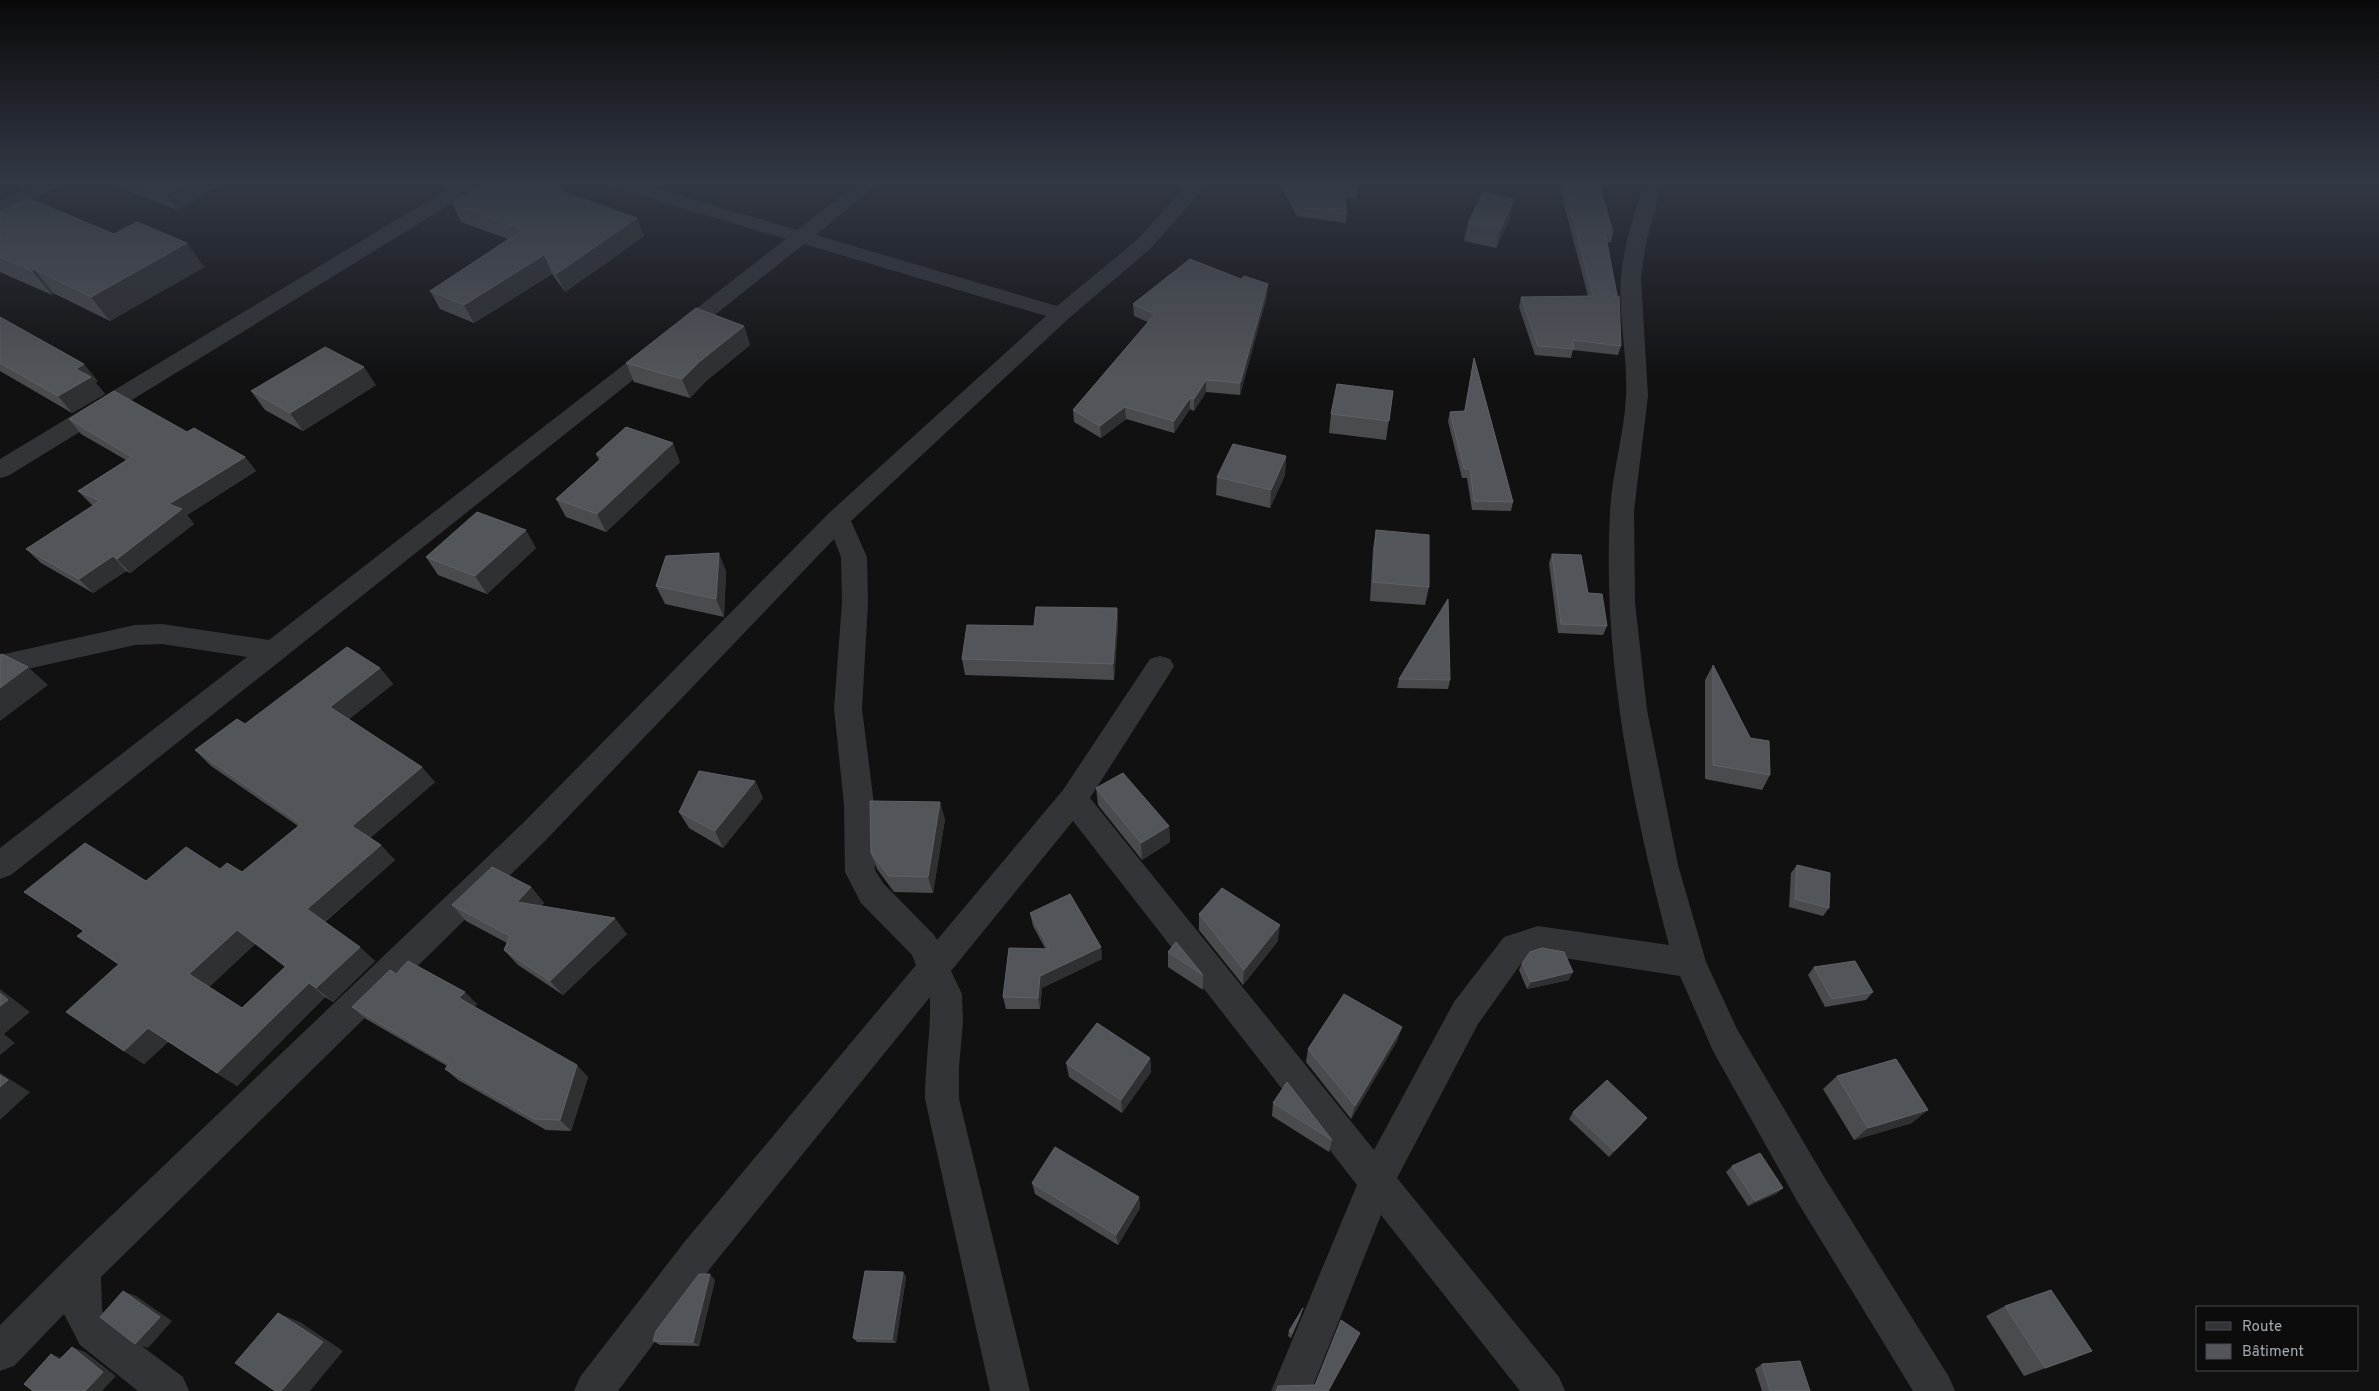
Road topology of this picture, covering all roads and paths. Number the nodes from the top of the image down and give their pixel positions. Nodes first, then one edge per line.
1 (366, 247) edge
2 (788, 247) edge
3 (830, 247) edge
4 (1141, 247) edge
5 (1636, 247) edge
6 (1061, 314) junction
7 (0, 470) edge
8 (838, 519) junction
9 (273, 651) junction
10 (0, 665) edge
11 (1160, 666) dead end
12 (1073, 799) junction
13 (0, 866) edge
14 (1690, 963) junction
15 (932, 969) junction
16 (1376, 1182) junction
17 (82, 1269) junction
18 (0, 1352) edge
19 (169, 1391) edge
20 (594, 1391) edge
21 (1010, 1391) edge
22 (1291, 1391) edge
23 (1545, 1391) edge
24 (1935, 1391) edge

1 - 7 street
2 - 9 street
3 - 6 street
4 - 6 street
5 - 14 street
6 - 8 street
8 - 15 street
8 - 17 street
9 - 10 street
9 - 13 street
11 - 12 street
12 - 15 street
12 - 16 street
14 - 16 street
14 - 24 street
15 - 20 street
15 - 21 street
16 - 22 street
16 - 23 street
17 - 18 street
17 - 19 street

